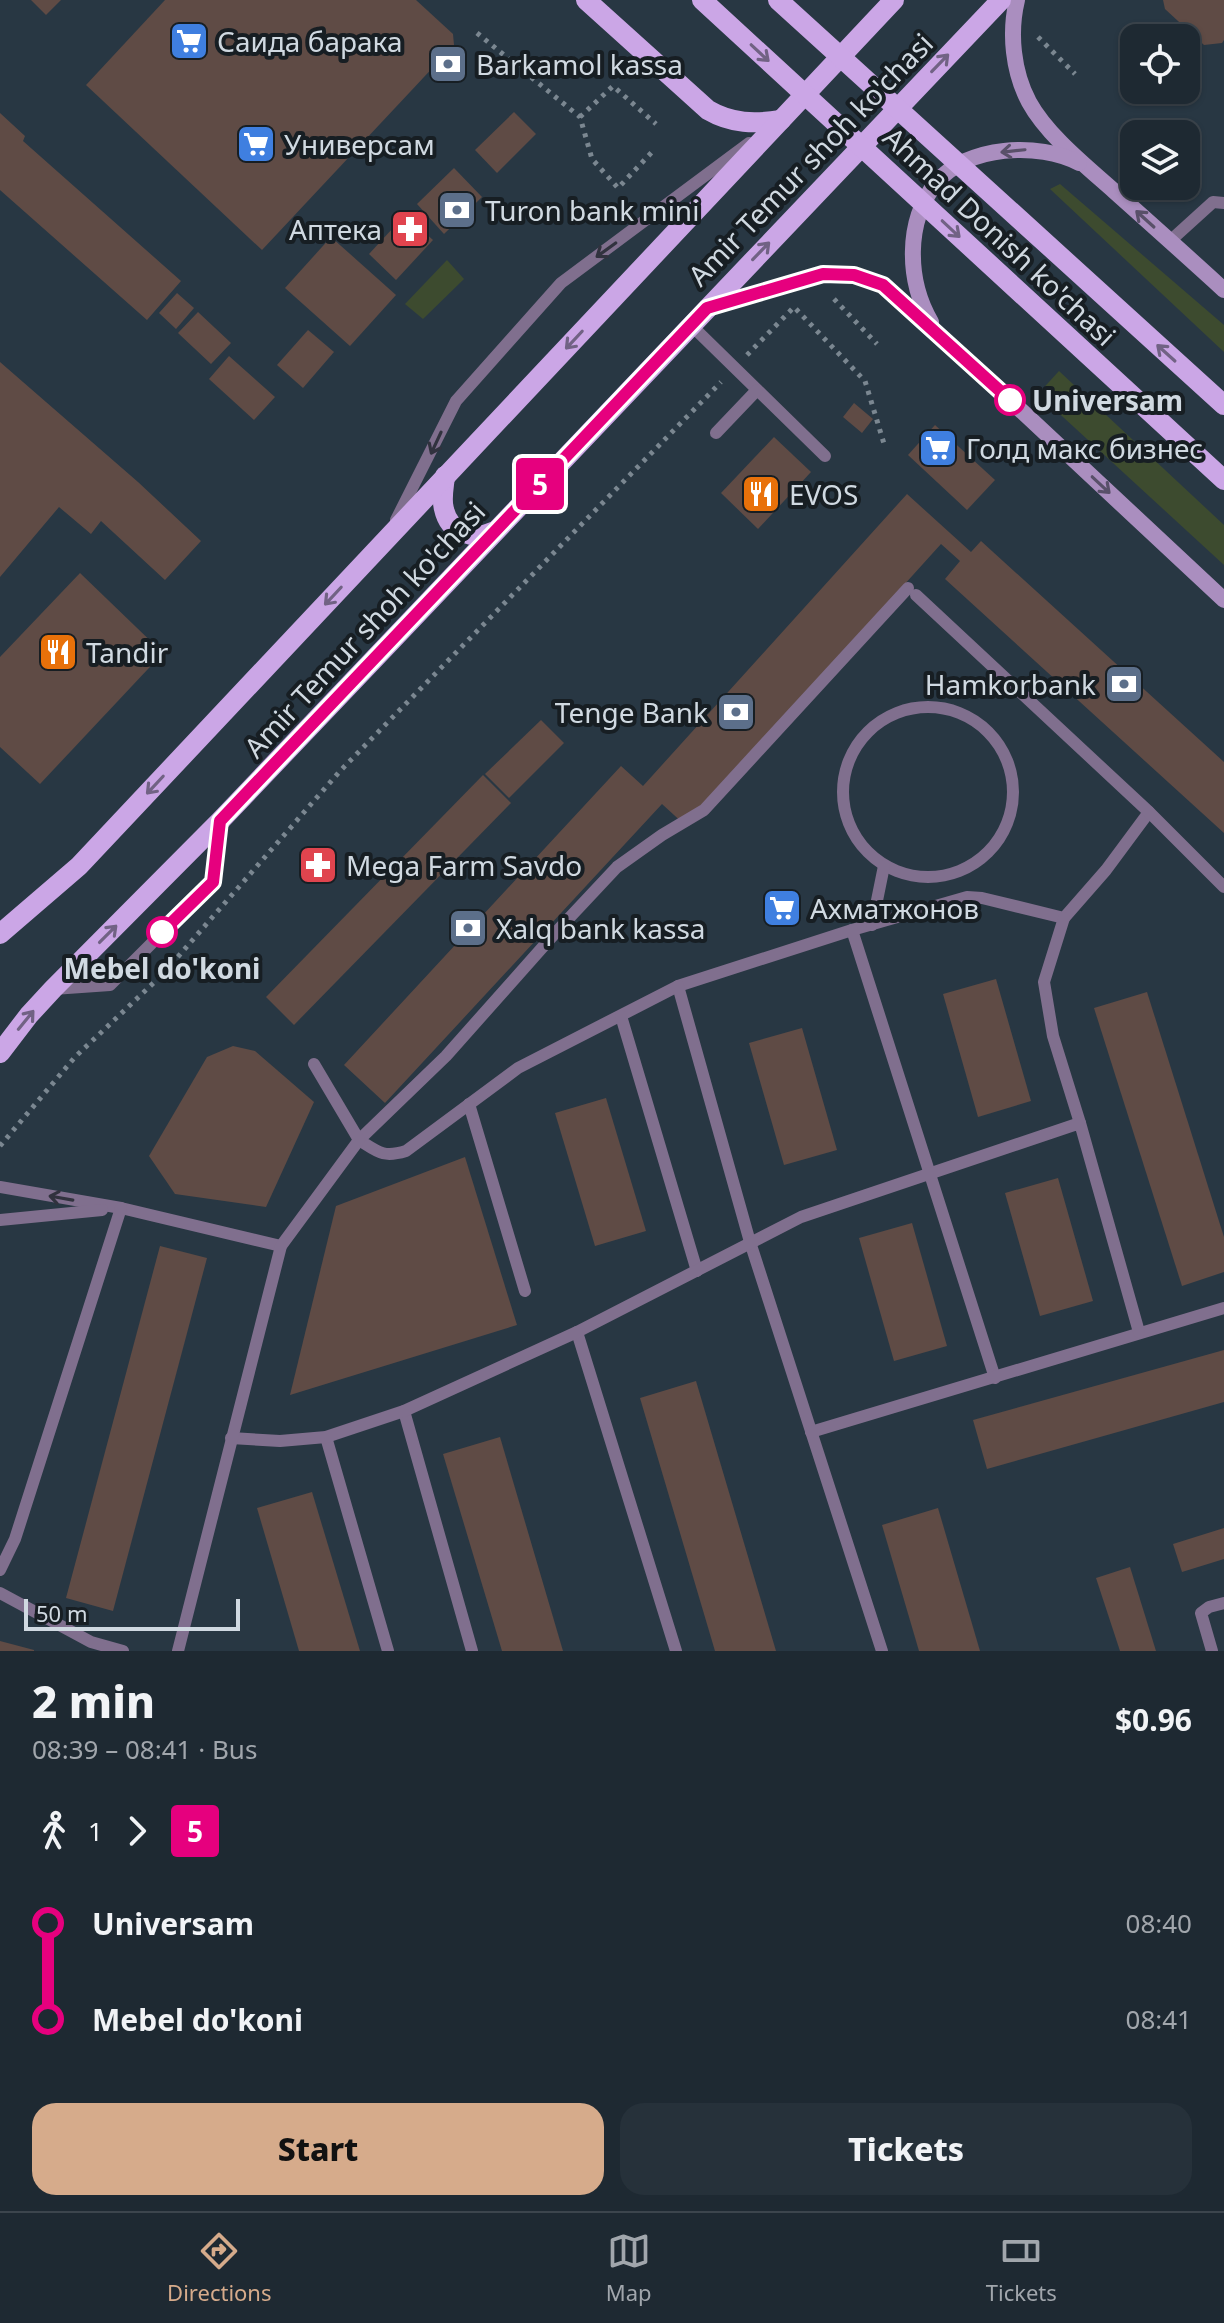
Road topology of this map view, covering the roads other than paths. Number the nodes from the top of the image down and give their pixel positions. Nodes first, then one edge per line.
1 (586, 0) edge
2 (702, 0) edge
3 (778, 0) edge
4 (894, 0) edge
5 (1001, 0) edge
6 (1017, 0) edge
7 (781, 120) junction
8 (1087, 167) junction
9 (1224, 203) edge
10 (1170, 241) junction
11 (1224, 290) edge
12 (707, 308) junction
13 (691, 325) junction
14 (945, 341) junction
15 (757, 390) junction
16 (1224, 405) edge
17 (716, 433) dead end
18 (825, 456) dead end
19 (445, 476) junction
20 (1224, 480) edge
21 (495, 531) junction
22 (386, 539) junction
23 (1224, 600) edge
24 (1149, 812) junction
25 (220, 821) junction
26 (884, 866) junction
27 (1224, 887) edge
28 (1064, 918) junction
29 (872, 925) junction
30 (852, 930) junction
31 (0, 934) edge
32 (678, 986) junction
33 (53, 989) junction
34 (621, 1016) junction
35 (0, 1053) edge
36 (314, 1064) dead end
37 (469, 1104) junction
38 (1080, 1123) junction
39 (359, 1140) junction
40 (930, 1174) junction
41 (0, 1187) edge
42 (121, 1208) junction
43 (0, 1220) edge
44 (750, 1242) junction
45 (281, 1246) junction
46 (697, 1271) junction
47 (525, 1291) dead end
48 (1224, 1308) edge
49 (577, 1332) junction
50 (1139, 1332) junction
51 (995, 1378) junction
52 (404, 1411) junction
53 (811, 1432) junction
54 (326, 1437) junction
55 (231, 1438) junction
56 (0, 1570) edge
57 (0, 1593) edge
58 (1224, 1603) edge
59 (90, 1647) edge
60 (123, 1651) edge
61 (178, 1651) edge
62 (388, 1651) edge
63 (472, 1651) edge
64 (676, 1651) edge
65 (882, 1651) edge
66 (1212, 1651) edge

1 - 7 main road
2 -> 20 main road, Ahmad Donish ko'chasi, bridge
16 -> 3 main road, Ahmad Donish ko'chasi, bridge
4 - 7 main road, Amir Temur shoh ko'chasi
12 -> 5 main road, Amir Temur shoh ko'chasi
6 - 8 street
7 -> 19 main road, Amir Temur shoh ko'chasi
7 -> 22 lane
10 -> 8 street
8 -> 14 street
9 - 10 lane
10 - 11 street
12 - 13 main road, Amir Temur shoh ko'chasi
12 - 14 street
13 - 15 lane
13 - 21 main road, Amir Temur shoh ko'chasi
14 -> 23 street
15 - 17 lane
15 - 18 lane
19 - 21 main road
19 - 22 main road, Amir Temur shoh ko'chasi
21 - 25 main road, Amir Temur shoh ko'chasi
22 -> 31 main road, Amir Temur shoh ko'chasi
24 - 27 lane
24 - 28 lane
24 - 39 lane
33 -> 25 main road, Amir Temur shoh ko'chasi
25 - 33 lane
26 - 26 lane
26 - 29 lane
28 - 29 lane
28 - 38 lane
29 - 30 lane
30 - 32 lane
30 - 40 lane
32 - 34 lane
32 - 44 lane
35 -> 33 main road, Amir Temur shoh ko'chasi
34 - 37 lane
34 - 46 lane
36 - 39 lane
37 - 39 lane
37 - 47 lane
38 - 40 lane
38 - 50 lane
39 - 45 lane
40 - 44 lane
40 - 51 lane
42 -> 41 lane
42 - 43 lane
42 - 45 lane
42 - 56 lane
44 - 46 lane
44 - 53 lane
45 - 55 lane
46 - 49 lane
48 - 50 lane
49 - 52 lane
49 - 64 lane
50 - 51 lane
51 - 53 lane
52 - 54 lane
52 - 63 lane
53 - 65 lane
54 - 55 lane
54 - 62 lane
55 - 61 lane
57 - 59 lane
58 - 66 lane
59 - 60 lane

